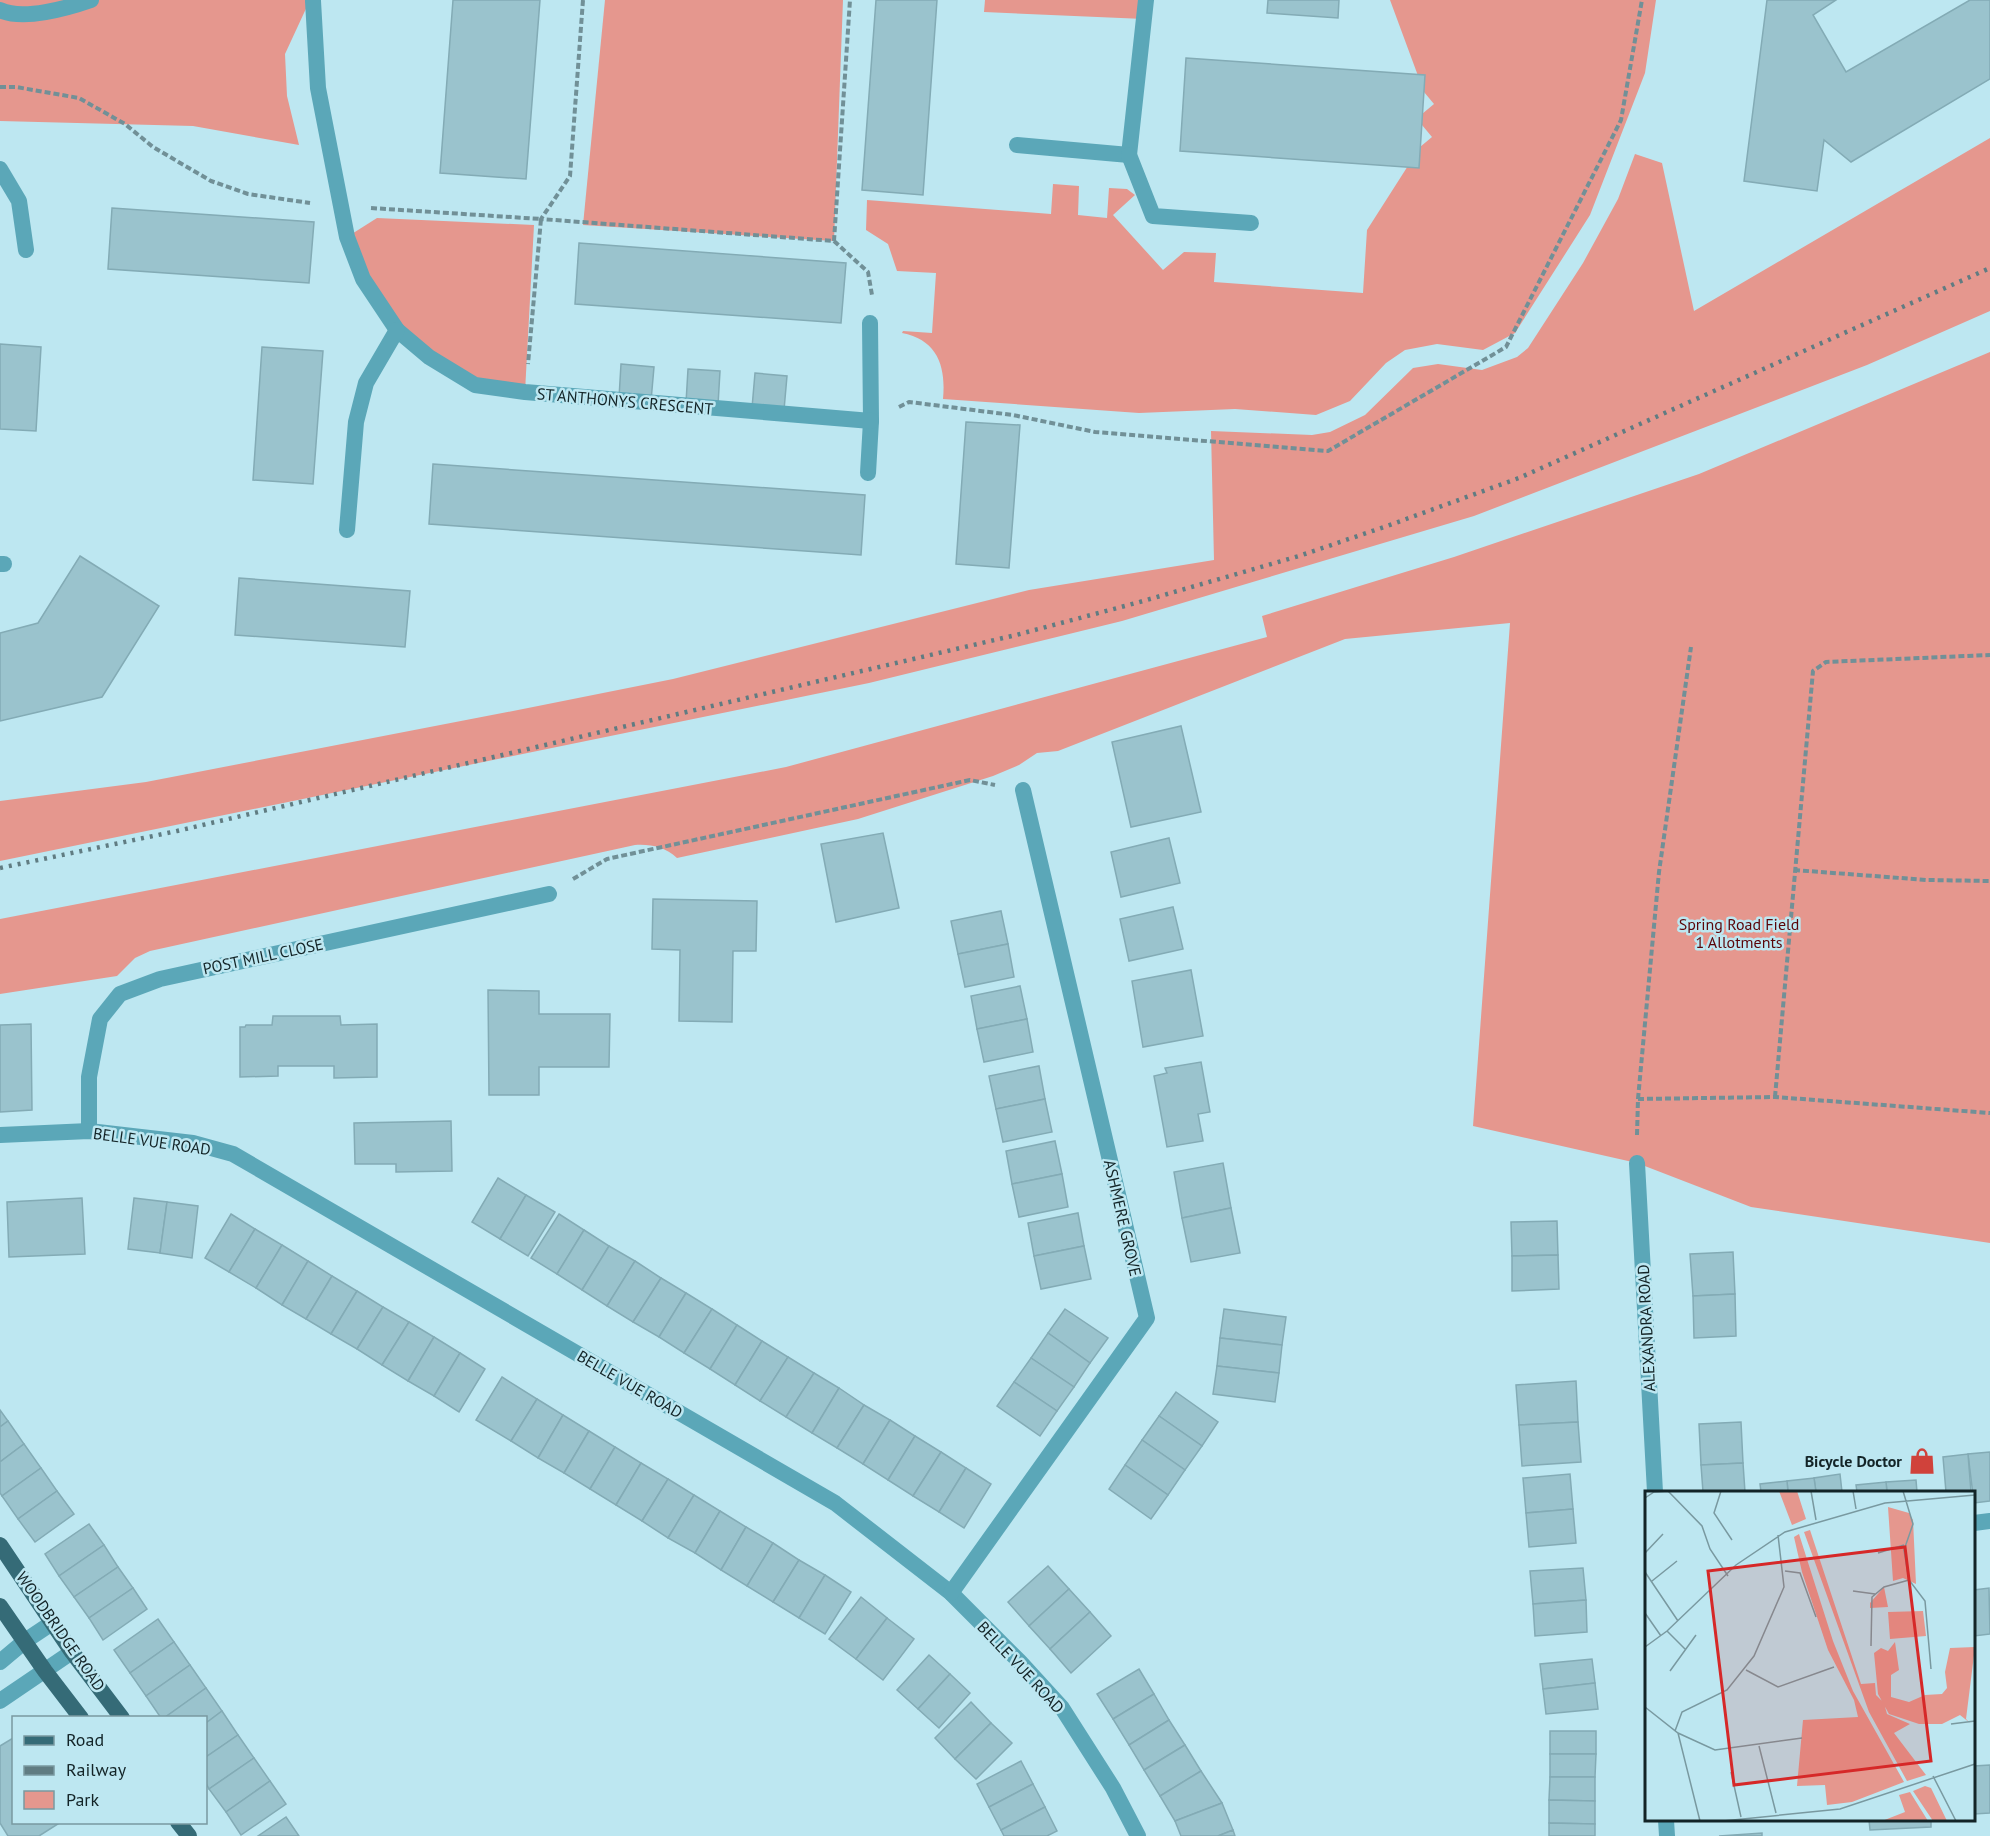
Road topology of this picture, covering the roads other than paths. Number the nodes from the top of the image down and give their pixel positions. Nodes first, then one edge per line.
1 (91, 0) edge
2 (312, 0) edge
3 (1146, 0) edge
4 (0, 10) edge
5 (1017, 145) dead end
6 (1129, 155) junction
7 (0, 169) edge
8 (1251, 224) dead end
9 (26, 250) dead end
10 (870, 323) road end
11 (397, 330) junction
12 (871, 421) junction
13 (868, 473) dead end
14 (347, 530) dead end
15 (1023, 789) road end
16 (549, 894) road end
17 (89, 1131) junction
18 (0, 1135) edge
19 (1637, 1163) road end
20 (1655, 1491) edge
21 (1990, 1521) edge
22 (1975, 1523) edge
23 (0, 1545) edge
24 (951, 1593) junction
25 (0, 1606) edge
26 (52, 1623) junction
27 (25, 1641) junction
28 (72, 1652) junction
29 (0, 1662) edge
30 (45, 1671) junction
31 (0, 1701) edge
32 (79, 1716) edge
33 (120, 1716) edge
34 (1666, 1821) edge
35 (180, 1824) edge
36 (189, 1836) edge
37 (1138, 1836) edge
38 (1667, 1836) edge

1 - 4 street
2 - 11 street, ST ANTHONYS CRESCENT
3 - 6 street
5 - 6 street
6 - 8 street
7 - 9 street
10 - 12 street
11 - 12 street, ST ANTHONYS CRESCENT
11 - 14 street
12 - 13 street
15 - 24 street, ASHMERE GROVE
16 - 17 street, POST MILL CLOSE
17 - 18 street, BELLE VUE ROAD
17 - 24 street, BELLE VUE ROAD
19 - 20 street, ALEXANDRA ROAD
21 - 22 street
23 - 26 main road, WOODBRIDGE ROAD
24 - 37 street, BELLE VUE ROAD
25 - 27 main road, WOODBRIDGE ROAD
26 - 27 street
26 - 28 main road, WOODBRIDGE ROAD
27 - 29 street
27 - 30 main road, WOODBRIDGE ROAD
28 - 30 street
28 - 33 main road, WOODBRIDGE ROAD
30 - 31 street
30 - 32 main road, WOODBRIDGE ROAD
34 - 38 street
35 - 36 main road

